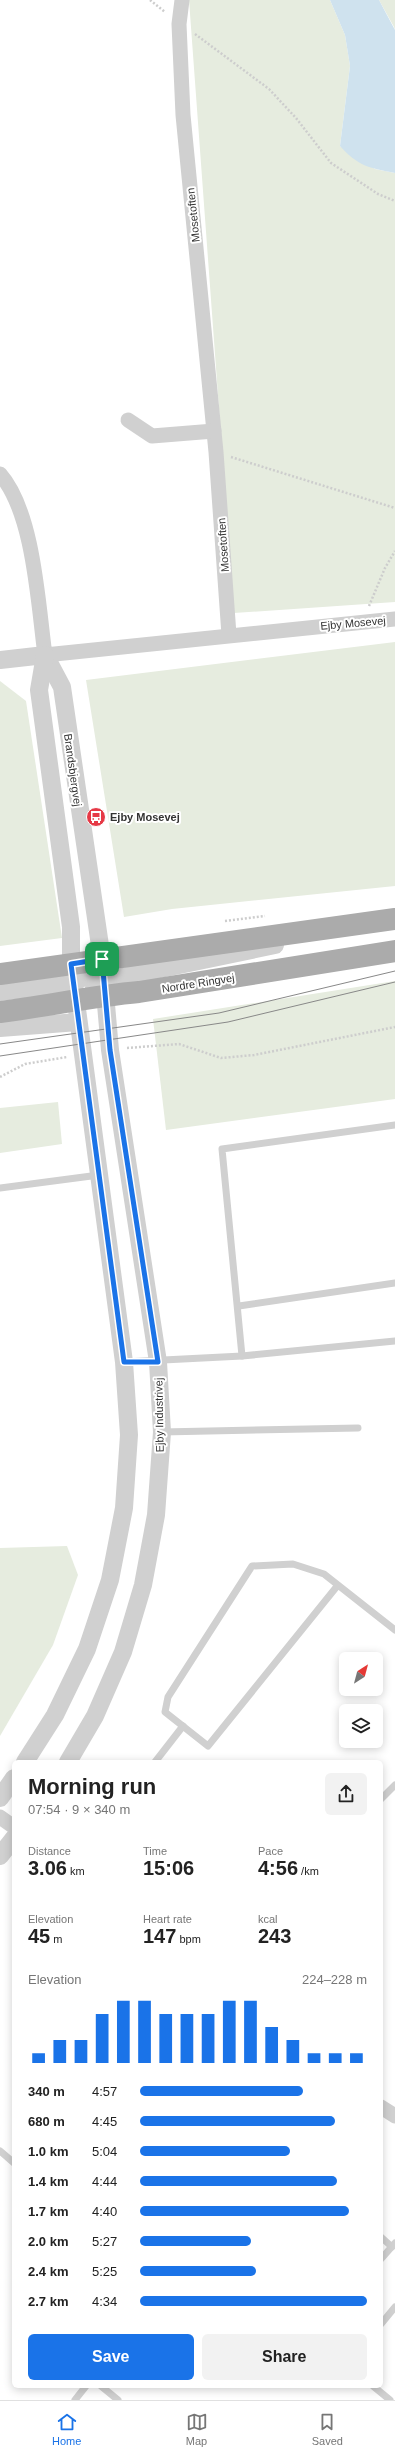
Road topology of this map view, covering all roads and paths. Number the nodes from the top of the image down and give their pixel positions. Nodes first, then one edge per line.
1 (182, 0) edge
2 (179, 24) junction
3 (395, 201) edge
4 (128, 420) dead end
5 (214, 431) junction
6 (216, 452) junction
7 (0, 474) edge
8 (395, 508) edge
9 (395, 551) edge
10 (395, 619) edge
11 (363, 622) junction
12 (229, 635) junction
13 (45, 655) junction
14 (0, 660) edge
15 (395, 919) edge
16 (350, 925) junction
17 (395, 951) edge
18 (102, 959) junction
19 (0, 974) edge
20 (105, 988) junction
21 (0, 992) edge
22 (75, 992) junction
23 (0, 1012) edge
24 (395, 1027) edge
25 (0, 1028) edge
26 (110, 1050) junction
27 (82, 1055) junction
28 (0, 1077) edge
29 (395, 1125) edge
30 (99, 1175) junction
31 (0, 1188) edge
32 (395, 1283) edge
33 (238, 1306) junction
34 (395, 1341) edge
35 (242, 1356) junction
36 (124, 1362) junction
37 (158, 1362) junction
38 (358, 1428) dead end
39 (162, 1432) junction
40 (338, 1585) junction
41 (395, 1630) edge
42 (182, 1726) junction
43 (26, 1760) edge
44 (69, 1760) edge
45 (156, 1760) edge
46 (12, 1781) edge
47 (395, 1785) edge
48 (0, 1798) edge
49 (383, 1798) edge
50 (0, 1817) edge
51 (12, 1826) edge
52 (12, 1841) edge
53 (0, 1856) edge
54 (383, 2108) edge
55 (395, 2116) edge
56 (0, 2151) edge
57 (12, 2161) edge
58 (383, 2238) edge
59 (393, 2245) edge
60 (383, 2257) edge
61 (395, 2307) edge
62 (383, 2322) edge
63 (84, 2388) edge
64 (103, 2388) edge
65 (375, 2388) edge
66 (75, 2400) edge
67 (118, 2400) edge
68 (390, 2400) edge

1 - 2 street, Mosetoften
2 - 3 path
2 - 5 street, Mosetoften
4 - 5 street
5 - 6 street, Mosetoften
6 - 8 path
6 - 12 street, Mosetoften
7 - 13 street, Brandsbjergvej
9 - 11 path
10 - 11 street, Ejby Mosevej
11 - 12 street, Ejby Mosevej
12 - 13 street, Ejby Mosevej
13 - 14 street, Ejby Mosevej
13 - 18 street, Brandsbjergvej
13 - 22 street, Brandsbjergvej
15 - 16 main road, Nordre Ringvej
16 - 18 main road, Nordre Ringvej
16 - 20 street
17 - 20 main road, Nordre Ringvej
18 - 20 street, Ejby Industrivej
18 - 22 main road, Nordre Ringvej
19 - 22 main road, Nordre Ringvej
20 - 22 main road, Nordre Ringvej
20 - 26 street, Ejby Industrivej
21 - 22 street
22 - 23 main road, Nordre Ringvej
22 - 25 street
22 - 27 street
24 - 26 path
26 - 37 street, Ejby Industrivej
27 - 28 path
27 - 30 street
29 - 33 lane
30 - 31 lane
30 - 36 street
32 - 33 lane
33 - 35 lane
34 - 35 lane
35 - 37 lane
36 - 37 lane
36 - 43 street
37 - 39 street, Ejby Industrivej
38 - 39 lane
39 - 44 street, Ejby Industrivej
40 - 41 lane
40 - 42 lane
40 - 42 lane
42 - 45 lane
46 - 48 street
47 - 49 lane
50 - 51 street
52 - 53 street
54 - 55 street
56 - 57 lane
58 - 59 lane
59 - 60 lane
61 - 62 lane
63 - 66 lane
64 - 67 lane
65 - 68 lane

